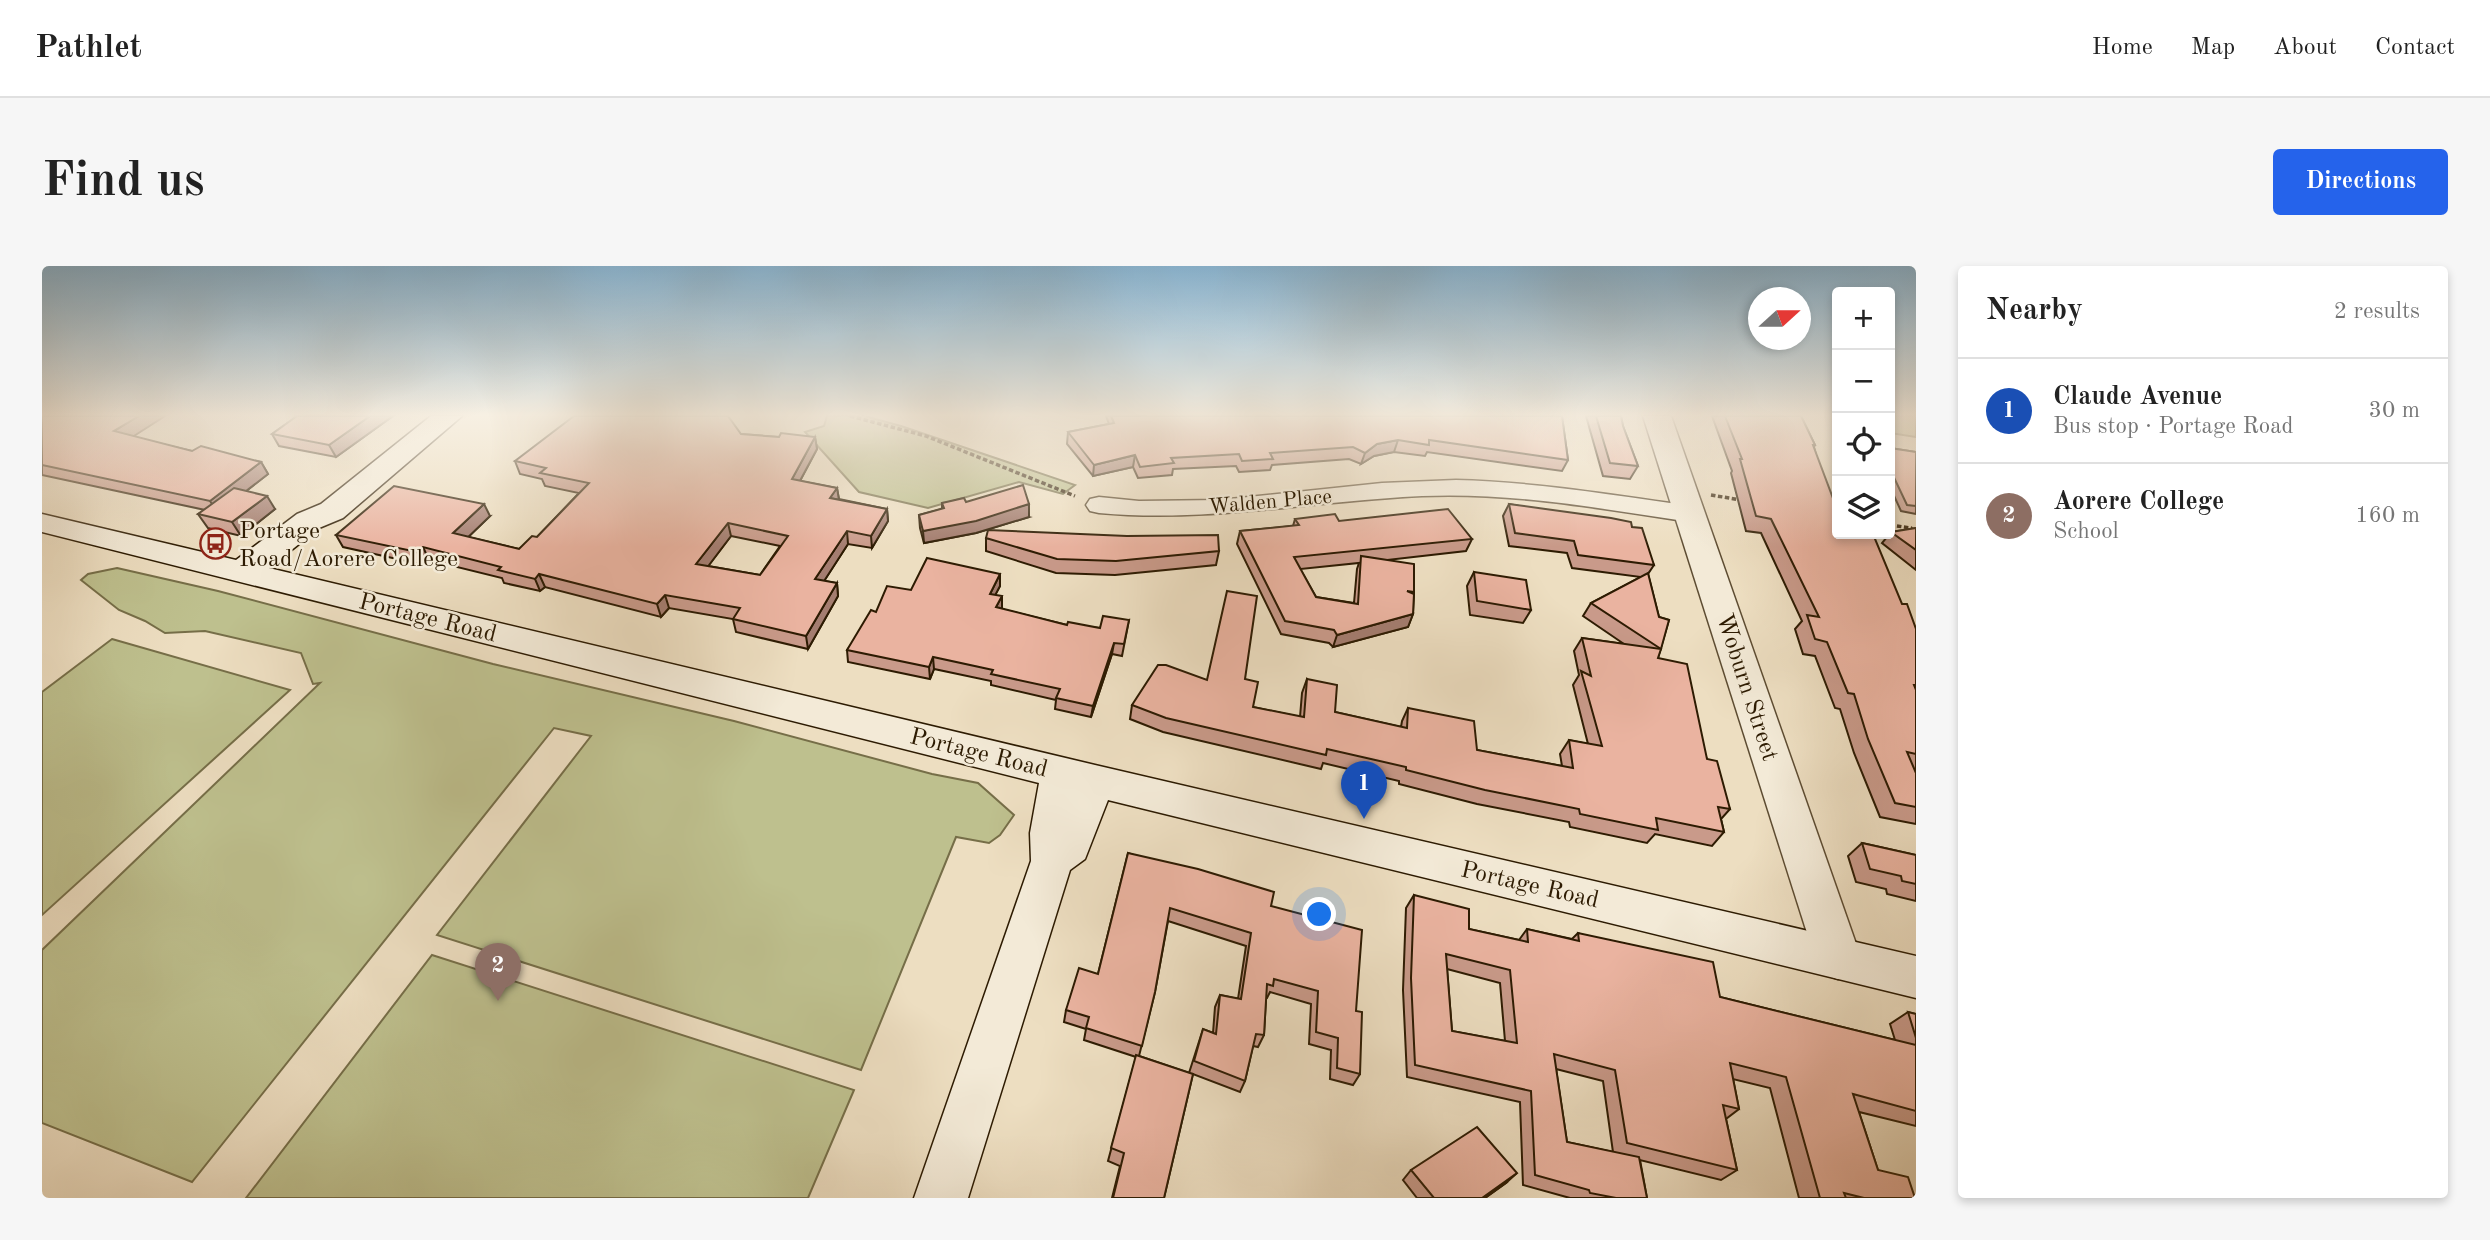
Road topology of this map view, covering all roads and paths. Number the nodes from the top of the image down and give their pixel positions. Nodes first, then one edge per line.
1 (395, 459) edge
2 (985, 459) edge
3 (1672, 459) edge
4 (1747, 501) edge
5 (1687, 502) junction
6 (1099, 505) joint
7 (42, 523) edge
8 (1895, 526) edge
9 (1916, 537) edge
10 (253, 574) junction
11 (1078, 776) junction
12 (1838, 957) junction
13 (1916, 977) edge
14 (941, 1198) edge

1 - 10 main road
2 - 6 path
3 - 5 main road, Woburn Street
4 - 5 path
5 - 6 street, Walden Place
5 - 12 main road, Woburn Street
7 - 10 main road, Portage Road
8 - 9 path
10 - 11 main road, Portage Road
11 - 12 main road, Portage Road
11 - 14 main road
12 - 13 main road, Portage Road

